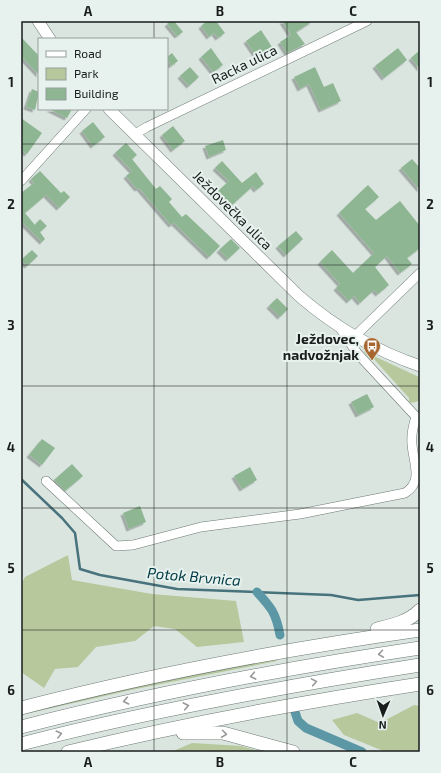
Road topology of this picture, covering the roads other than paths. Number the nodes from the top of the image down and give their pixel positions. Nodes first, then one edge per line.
1 (38, 21) edge
2 (367, 21) edge
3 (49, 38) edge
4 (85, 110) edge
5 (109, 110) edge
6 (135, 134) junction
7 (21, 180) edge
8 (420, 273) edge
9 (340, 328) junction
10 (354, 336) junction
11 (420, 366) edge
12 (418, 419) edge
13 (46, 481) dead end
14 (420, 610) edge
15 (420, 630) edge
16 (340, 641) junction
17 (420, 648) edge
18 (420, 666) edge
19 (420, 684) edge
20 (21, 708) edge
21 (21, 727) edge
22 (129, 738) junction
23 (21, 744) edge
24 (68, 752) edge
25 (293, 752) edge

1 - 3 main road
2 - 6 street, Racka ulica
4 - 7 street
5 - 6 main road, Ježdovečka ulica
6 - 9 main road, Ježdovečka ulica
8 - 10 street
9 - 10 main road, Ježdovečka ulica
9 - 12 street, Ježdovečka ulica
10 - 11 main road, Ježdovečka ulica
12 - 13 street
14 - 16 highway
15 - 16 highway
16 - 20 highway
17 -> 21 highway
23 -> 18 highway
19 - 22 highway
22 - 24 highway
22 -> 25 highway

